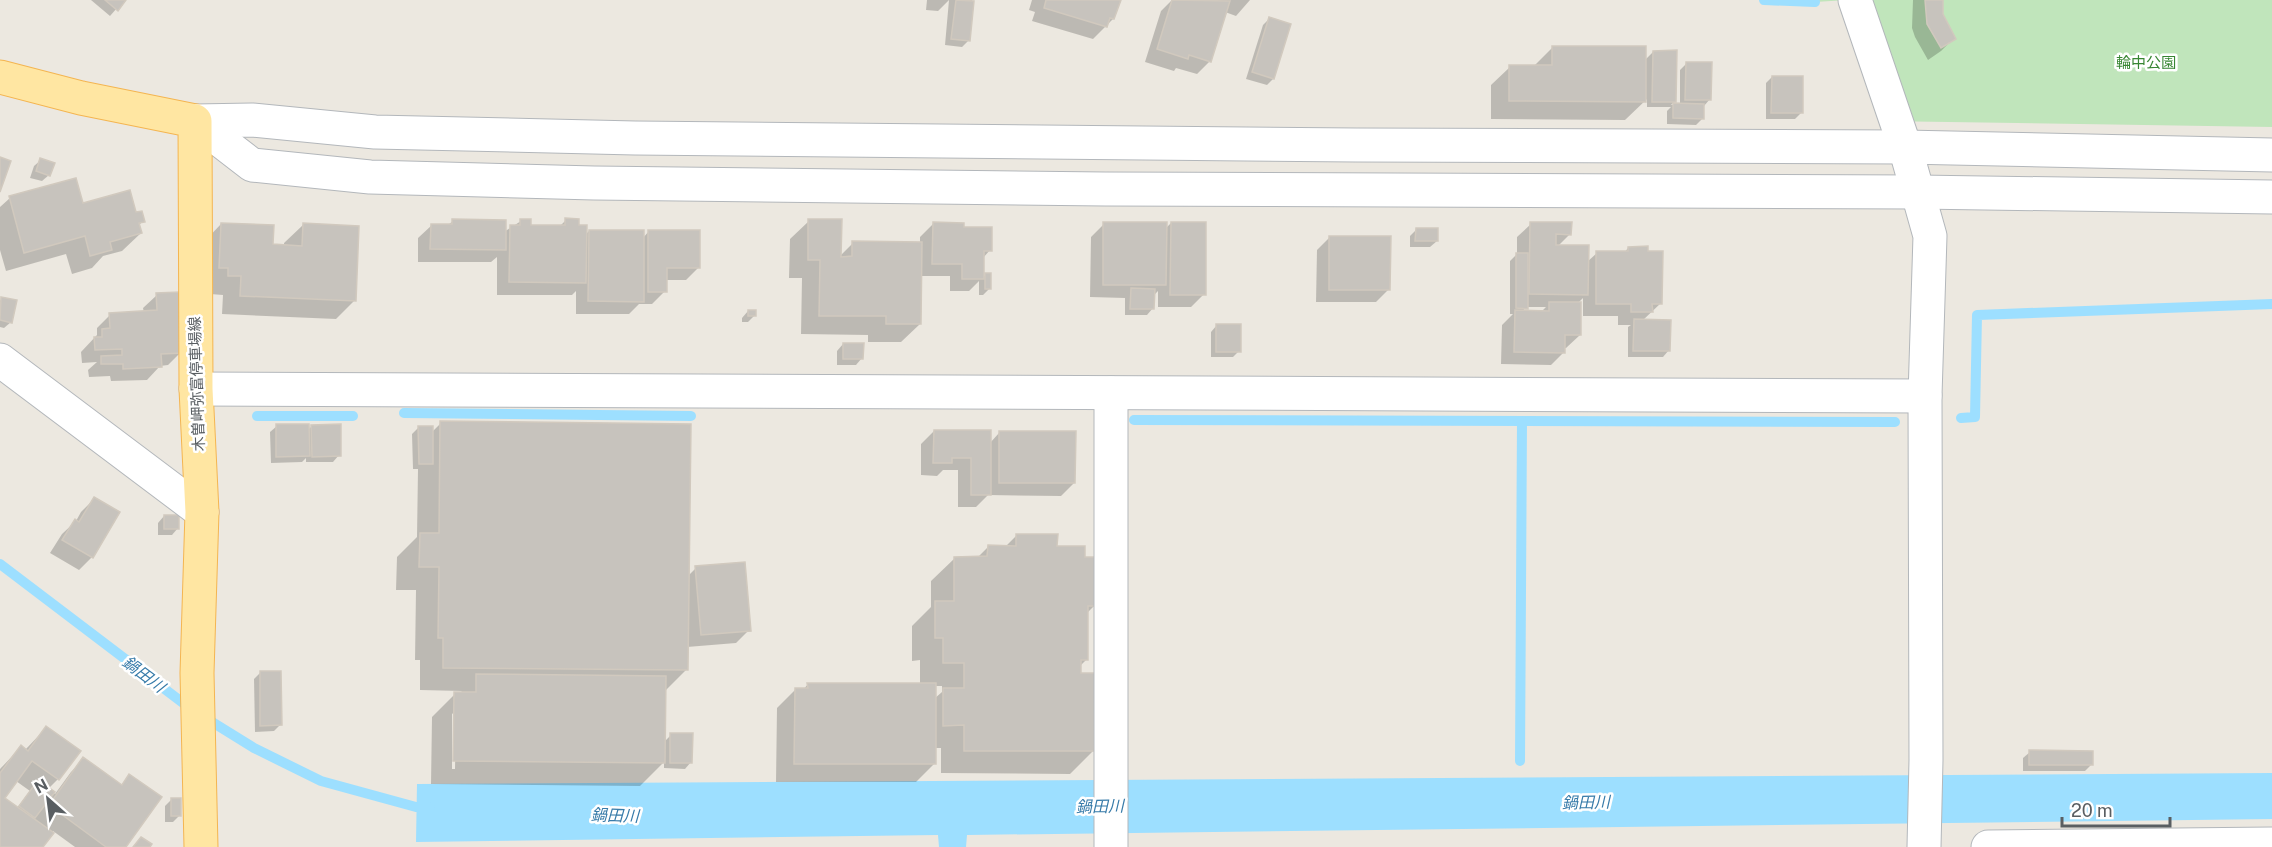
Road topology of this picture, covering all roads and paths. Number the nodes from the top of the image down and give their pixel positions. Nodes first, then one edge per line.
1 (1855, 0) edge
2 (0, 77) edge
3 (195, 121) junction
4 (1905, 147) junction
5 (2272, 154) edge
6 (1918, 192) junction
7 (2272, 197) edge
8 (0, 360) edge
9 (196, 389) junction
10 (1111, 393) junction
11 (1925, 396) junction
12 (202, 512) junction
13 (1111, 844) edge
14 (2272, 844) edge
15 (201, 847) edge
16 (1924, 847) edge
17 (1988, 847) edge

1 - 4 street
2 - 3 main road
3 - 4 street
3 - 6 street
3 - 9 main road, 木曽岬弥富停車場線
4 - 5 street
4 - 6 street
6 - 7 street
6 - 11 street
8 - 12 street
9 - 10 street
9 - 12 main road, 木曽岬弥富停車場線
10 - 11 street
10 - 13 street
11 - 16 street
12 - 15 main road, 木曽岬弥富停車場線
14 - 17 street

